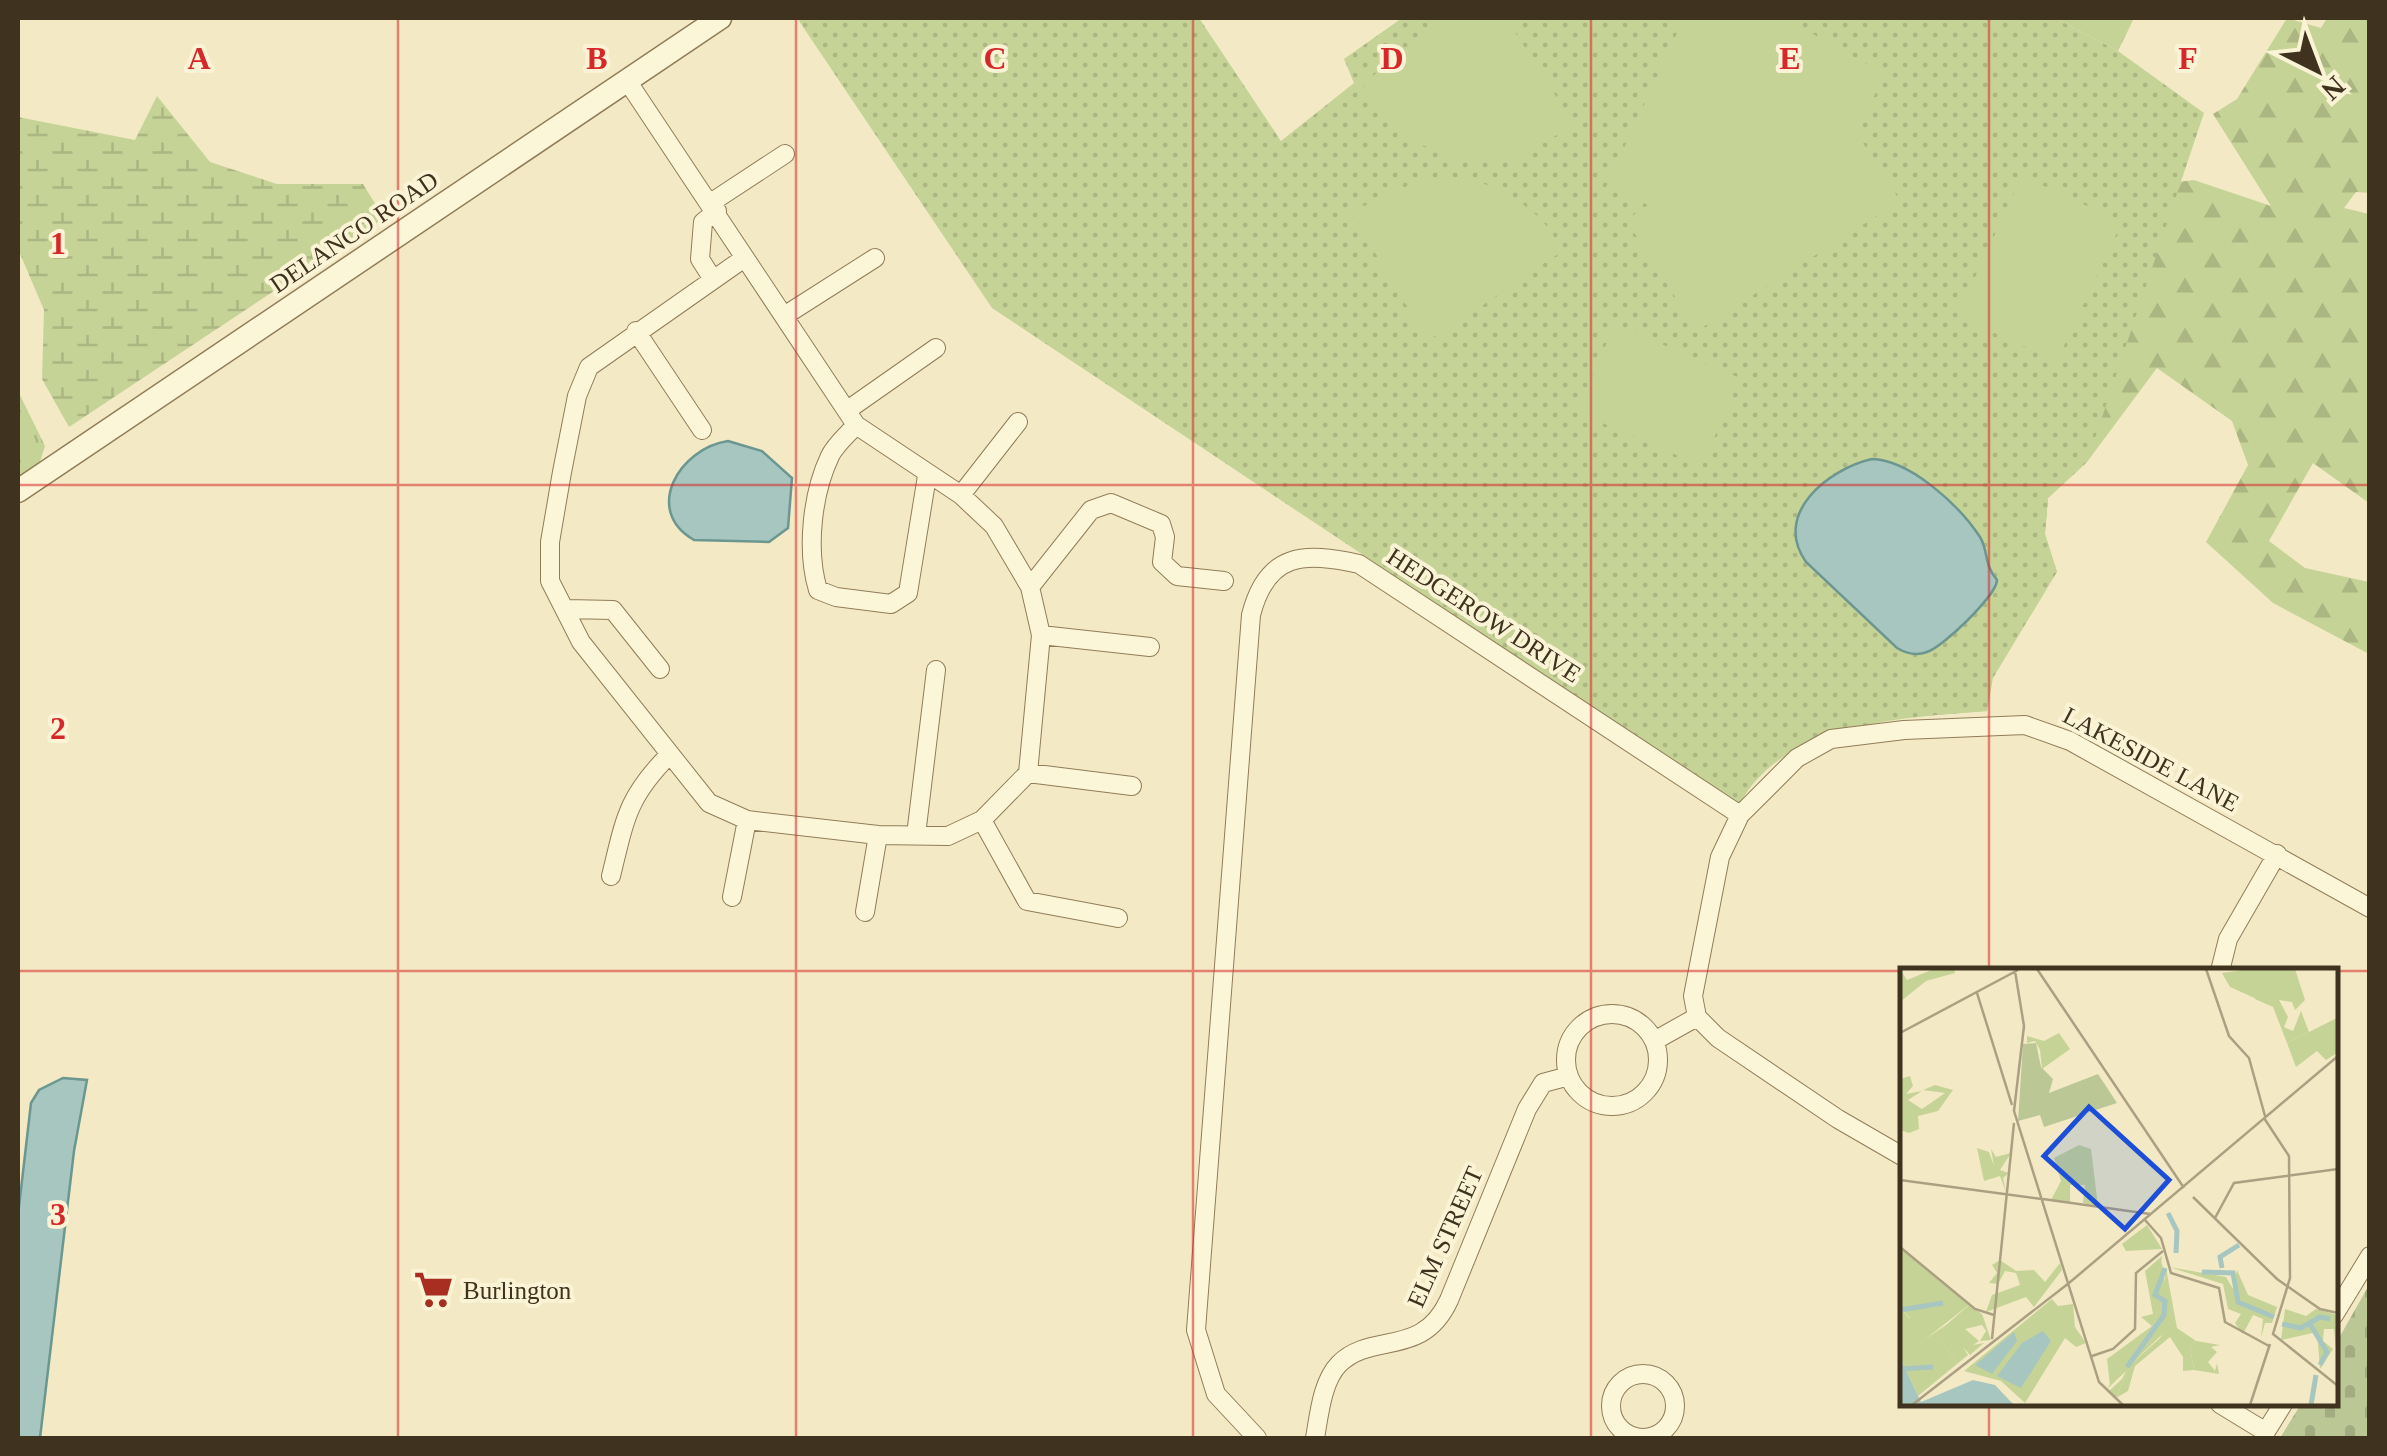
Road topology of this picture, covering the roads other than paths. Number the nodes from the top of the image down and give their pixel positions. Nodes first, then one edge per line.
1 (720, 18) edge
2 (628, 82) junction
3 (785, 154) dead end
4 (714, 206) junction
5 (874, 258) dead end
6 (742, 260) junction
7 (712, 278) junction
8 (784, 316) junction
9 (636, 332) junction
10 (936, 348) dead end
11 (852, 417) junction
12 (1018, 422) dead end
13 (702, 430) dead end
14 (927, 476) junction
15 (18, 491) edge
16 (961, 495) junction
17 (1224, 581) dead end
18 (1030, 587) junction
19 (568, 609) junction
20 (1042, 635) junction
21 (1150, 647) dead end
22 (660, 669) dead end
23 (936, 670) dead end
24 (670, 754) junction
25 (1028, 773) junction
26 (1132, 786) dead end
27 (1740, 815) junction
28 (748, 820) junction
29 (982, 820) junction
30 (878, 835) junction
31 (916, 835) junction
32 (2277, 854) junction
33 (611, 876) dead end
34 (732, 897) dead end
35 (2370, 908) edge
36 (865, 912) dead end
37 (1118, 918) dead end
38 (2221, 968) edge
39 (1697, 1017) junction
40 (1654, 1041) junction
41 (1569, 1076) junction
42 (1900, 1155) edge
43 (2370, 1256) edge
44 (2337, 1310) edge
45 (2223, 1406) edge
46 (2281, 1406) edge
47 (2264, 1436) edge
48 (1257, 1438) edge
49 (1314, 1438) edge

1 - 2 street, DELANCO ROAD
2 - 4 street
2 - 15 street, DELANCO ROAD
3 - 4 street
4 - 6 street
4 - 7 street
5 - 8 street
6 - 7 street
6 - 8 street
7 - 9 street
8 - 11 street
9 - 13 street
9 - 19 street
10 - 11 street
11 - 14 street
11 - 14 street
12 - 16 street
14 - 16 street
16 - 18 street
17 - 18 street
18 - 20 street
19 - 22 street
19 - 24 street
20 - 21 street
20 - 25 street
23 - 31 street
24 - 28 street
24 - 33 street
25 - 26 street
25 - 29 street
27 - 32 street, LAKESIDE LANE
27 - 39 street
27 - 48 street, HEDGEROW DRIVE
28 - 30 street
28 - 34 street
29 - 31 street
29 - 37 street
30 - 31 street
30 - 36 street
32 - 35 street, LAKESIDE LANE
32 - 38 street
39 - 40 street
39 - 42 street
40 - 41 street
40 - 41 street
41 - 49 street, ELM STREET
43 - 44 street
45 - 47 street
46 - 47 street

